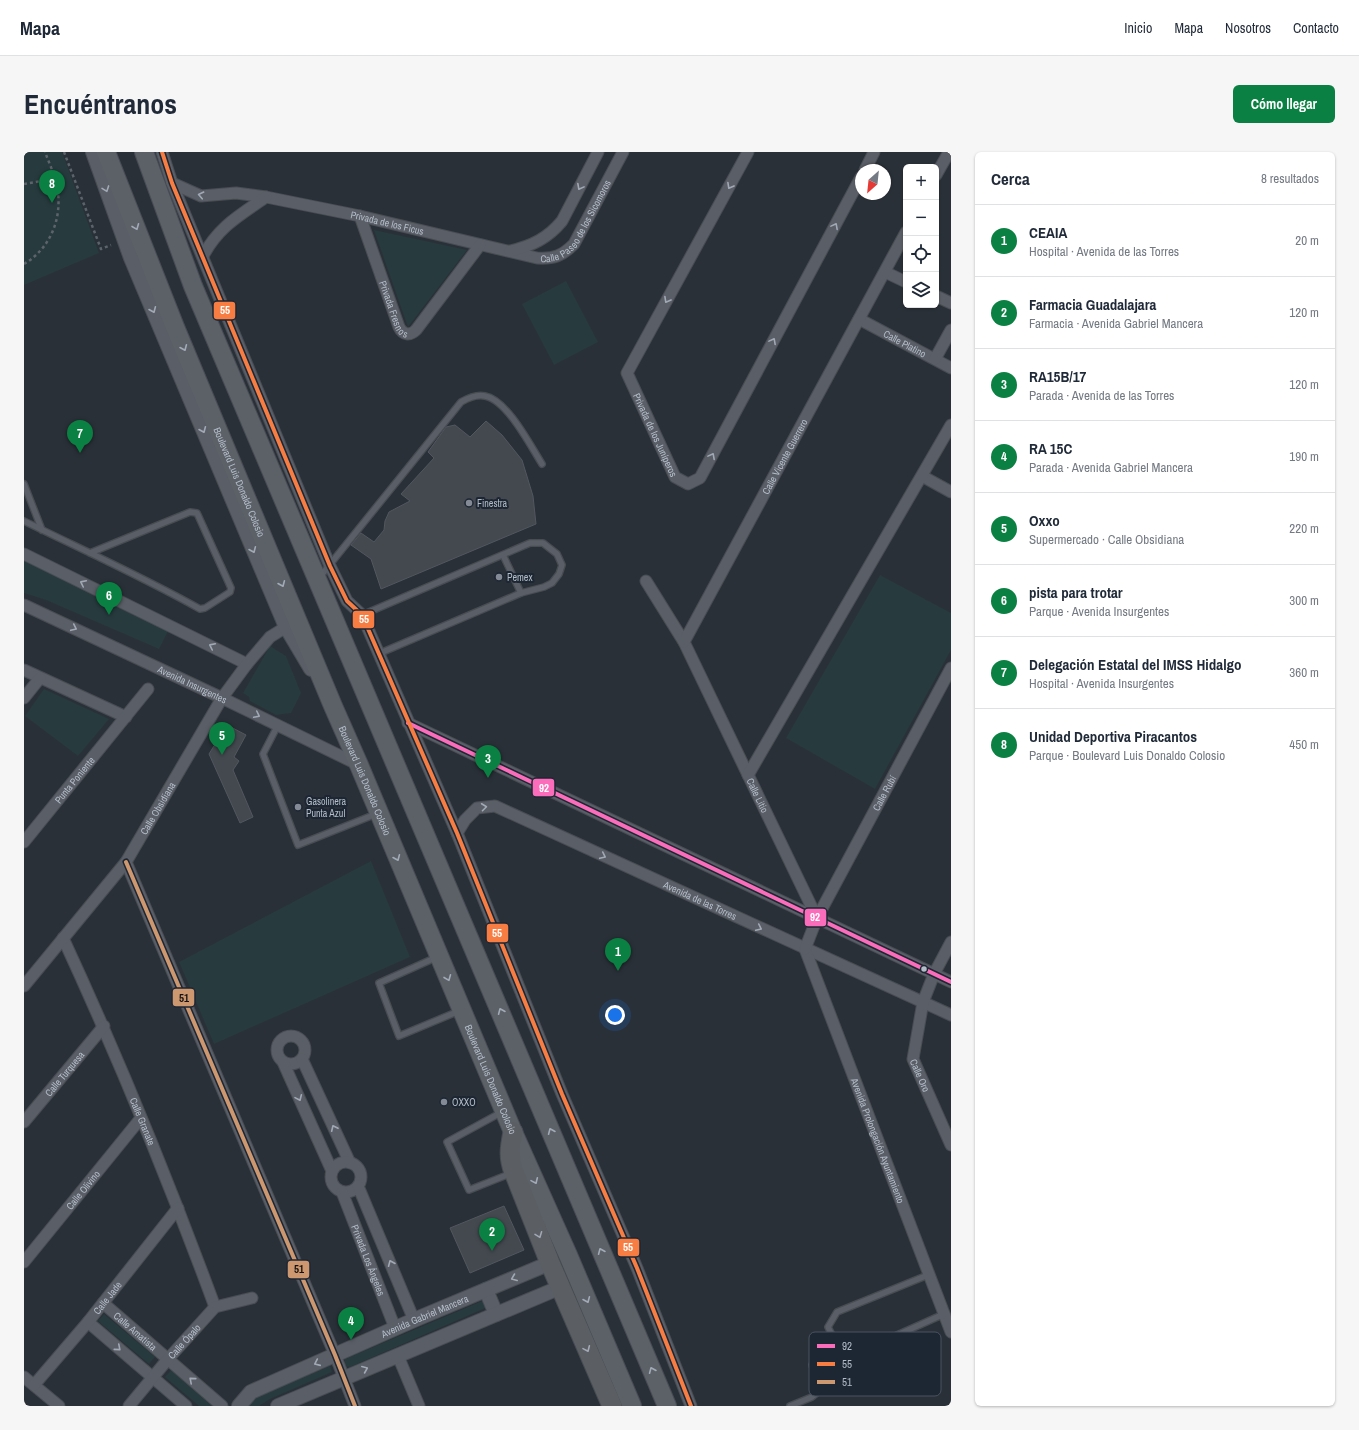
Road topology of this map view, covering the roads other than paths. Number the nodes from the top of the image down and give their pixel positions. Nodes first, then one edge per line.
1 (93, 152) edge
2 (106, 152) edge
3 (144, 152) edge
4 (162, 152) edge
5 (598, 152) edge
6 (623, 152) edge
7 (748, 152) edge
8 (874, 152) edge
9 (949, 152) edge
10 (868, 164) edge
11 (939, 170) edge
12 (172, 183) junction
13 (855, 188) edge
14 (266, 197) junction
15 (360, 216) junction
16 (904, 236) edge
17 (480, 245) junction
18 (507, 252) junction
19 (202, 256) junction
20 (884, 272) junction
21 (903, 281) edge
22 (939, 297) edge
23 (951, 303) edge
24 (858, 319) junction
25 (951, 330) edge
26 (935, 359) junction
27 (951, 368) edge
28 (951, 425) edge
29 (542, 464) dead end
30 (922, 476) junction
31 (24, 484) edge
32 (951, 492) edge
33 (24, 520) edge
34 (42, 530) junction
35 (90, 553) junction
36 (24, 554) edge
37 (503, 555) junction
38 (330, 566) junction
39 (318, 580) junction
40 (646, 581) dead end
41 (521, 593) junction
42 (24, 604) edge
43 (362, 615) junction
44 (286, 627) junction
45 (684, 642) junction
46 (378, 654) junction
47 (248, 664) junction
48 (951, 668) edge
49 (24, 670) edge
50 (40, 678) junction
51 (148, 689) dead end
52 (24, 698) edge
53 (222, 698) junction
54 (333, 706) junction
55 (126, 717) junction
56 (408, 724) junction
57 (278, 725) junction
58 (359, 765) junction
59 (748, 775) junction
60 (378, 813) junction
61 (457, 833) junction
62 (24, 842) edge
63 (126, 862) junction
64 (817, 918) junction
65 (64, 938) junction
66 (951, 942) edge
67 (805, 949) junction
68 (439, 956) junction
69 (934, 974) junction
70 (951, 982) edge
71 (24, 986) edge
72 (923, 1002) junction
73 (461, 1010) junction
74 (951, 1015) edge
75 (104, 1026) junction
76 (302, 1059) junction
77 (283, 1062) junction
78 (504, 1111) junction
79 (141, 1118) junction
80 (24, 1122) edge
81 (513, 1132) junction
82 (951, 1145) edge
83 (350, 1163) junction
84 (332, 1171) junction
85 (514, 1172) junction
86 (358, 1186) junction
87 (342, 1192) junction
88 (178, 1208) junction
89 (24, 1262) edge
90 (550, 1264) junction
91 (928, 1276) junction
92 (561, 1287) junction
93 (486, 1290) junction
94 (252, 1298) dead end
95 (103, 1303) junction
96 (215, 1307) junction
97 (496, 1314) junction
98 (944, 1314) junction
99 (414, 1320) junction
100 (88, 1322) junction
101 (395, 1328) junction
102 (830, 1332) edge
103 (904, 1332) edge
104 (951, 1332) edge
105 (335, 1355) junction
106 (398, 1356) junction
107 (168, 1359) junction
108 (24, 1377) edge
109 (152, 1377) junction
110 (343, 1378) junction
111 (34, 1385) junction
112 (813, 1396) edge
113 (59, 1406) edge
114 (130, 1406) edge
115 (186, 1406) edge
116 (222, 1406) edge
117 (239, 1406) edge
118 (278, 1406) edge
119 (355, 1406) edge
120 (419, 1406) edge
121 (612, 1406) edge
122 (632, 1406) edge
123 (667, 1406) edge
124 (691, 1406) edge
125 (790, 1406) edge

1 -> 44 street
2 -> 54 main road, Boulevard Luis Donaldo Colosio
3 - 39 main road
4 - 12 street
5 -> 18 street, Calle Paseo de los Sicomoros
6 - 18 street, Calle Paseo de los Sicomoros
7 -> 13 street, Privada de los Juníperos
8 - 10 street
9 - 11 street
14 -> 12 street, Privada de los Ficus
12 - 19 street
14 - 15 street, Privada de los Ficus
14 - 19 street
15 - 17 street, Privada de los Ficus
15 - 17 street, Privada Fresnos
16 - 20 street
17 - 18 street, Privada de los Ficus
19 - 38 street
20 - 21 street
20 - 24 street, Calle Vicente Guerrero
22 - 23 street
24 - 26 street, Calle Platino
24 - 45 street, Calle Vicente Guerrero
25 - 26 street
26 - 27 street, Calle Platino
28 - 30 street
29 - 38 lane
30 - 32 street
30 - 59 street
31 - 34 lane
33 - 34 lane
34 - 35 lane
35 - 35 lane
47 -> 36 street
37 - 41 lane
37 - 41 lane
37 - 43 lane
38 - 39 lane
38 - 43 street
123 -> 39 main road
40 - 45 street, Calle Litio
41 - 46 lane
42 -> 53 street, Avenida Insurgentes
43 - 46 street
44 - 47 street, Calle Obsidiana
44 - 54 street
45 - 59 street, Calle Litio
46 - 56 street
47 - 53 street, Calle Obsidiana
48 - 64 street, Calle Rubí
49 - 50 street
50 - 52 street
50 - 55 street
51 - 55 street, Punta Poniente
53 -> 57 street, Avenida Insurgentes
53 - 63 street, Calle Obsidiana
54 - 58 main road, Boulevard Luis Donaldo Colosio
55 - 62 street, Punta Poniente
56 - 61 street
56 - 64 street
57 - 58 street, Avenida Insurgentes
57 - 60 lane
58 - 60 main road, Boulevard Luis Donaldo Colosio
59 - 64 street, Calle Litio
60 -> 68 main road, Boulevard Luis Donaldo Colosio
61 -> 67 street, Avenida de las Torres
61 - 124 street
63 - 65 street, Calle Obsidiana
63 - 105 street
64 - 67 street
64 - 69 street
65 - 71 street, Calle Obsidiana
65 - 75 street, Calle Granate
66 - 69 street, Calle Oro
67 - 72 street, Avenida de las Torres
67 - 91 street, Avenida Prolongación Ayuntamiento
68 -> 73 main road, Boulevard Luis Donaldo Colosio
68 - 73 lane
69 - 70 street
69 - 72 street, Calle Oro
72 - 74 street, Avenida de las Torres
72 - 82 street, Calle Oro
73 - 78 main road, Boulevard Luis Donaldo Colosio
75 - 79 street, Calle Granate
75 - 80 street, Calle Turquesa
76 - 77 street
76 - 77 street
83 -> 76 street
77 -> 84 street
78 - 81 main road, Boulevard Luis Donaldo Colosio
78 - 85 lane
79 - 88 street, Calle Granate
79 - 89 street, Calle Olivino
81 - 85 highway
81 -> 122 main road, Boulevard Luis Donaldo Colosio
83 - 84 street
83 - 86 street
84 - 87 street
85 -> 90 highway
86 - 87 street
99 -> 86 street, Privada Los Ángeles
87 - 101 street, Privada Los Ángeles
88 - 95 street, Calle Jade
88 - 96 street, Calle Granate
90 - 92 highway
90 -> 93 street, Avenida Gabriel Mancera
91 - 98 street, Avenida Prolongación Ayuntamiento
91 - 102 lane
92 - 97 street
92 -> 121 highway
93 - 97 street
93 - 99 street, Avenida Gabriel Mancera
94 - 96 street
95 - 100 street, Calle Jade
95 - 107 street, Calle Amatista
96 - 107 street, Calle Ópalo
97 - 106 street
98 - 103 lane
98 - 104 street, Avenida Prolongación Ayuntamiento
99 - 101 street, Avenida Gabriel Mancera
100 -> 109 street
100 - 111 street, Calle Jade
101 - 105 street, Avenida Gabriel Mancera
105 - 110 street
105 -> 117 street, Avenida Gabriel Mancera
110 -> 106 street
106 - 120 street
107 - 109 street, Calle Ópalo
116 -> 107 street, Calle Amatista
108 - 111 street
109 - 114 street, Calle Ópalo
109 - 115 street
110 - 118 street
110 - 119 street
111 - 113 street
112 - 125 lane

